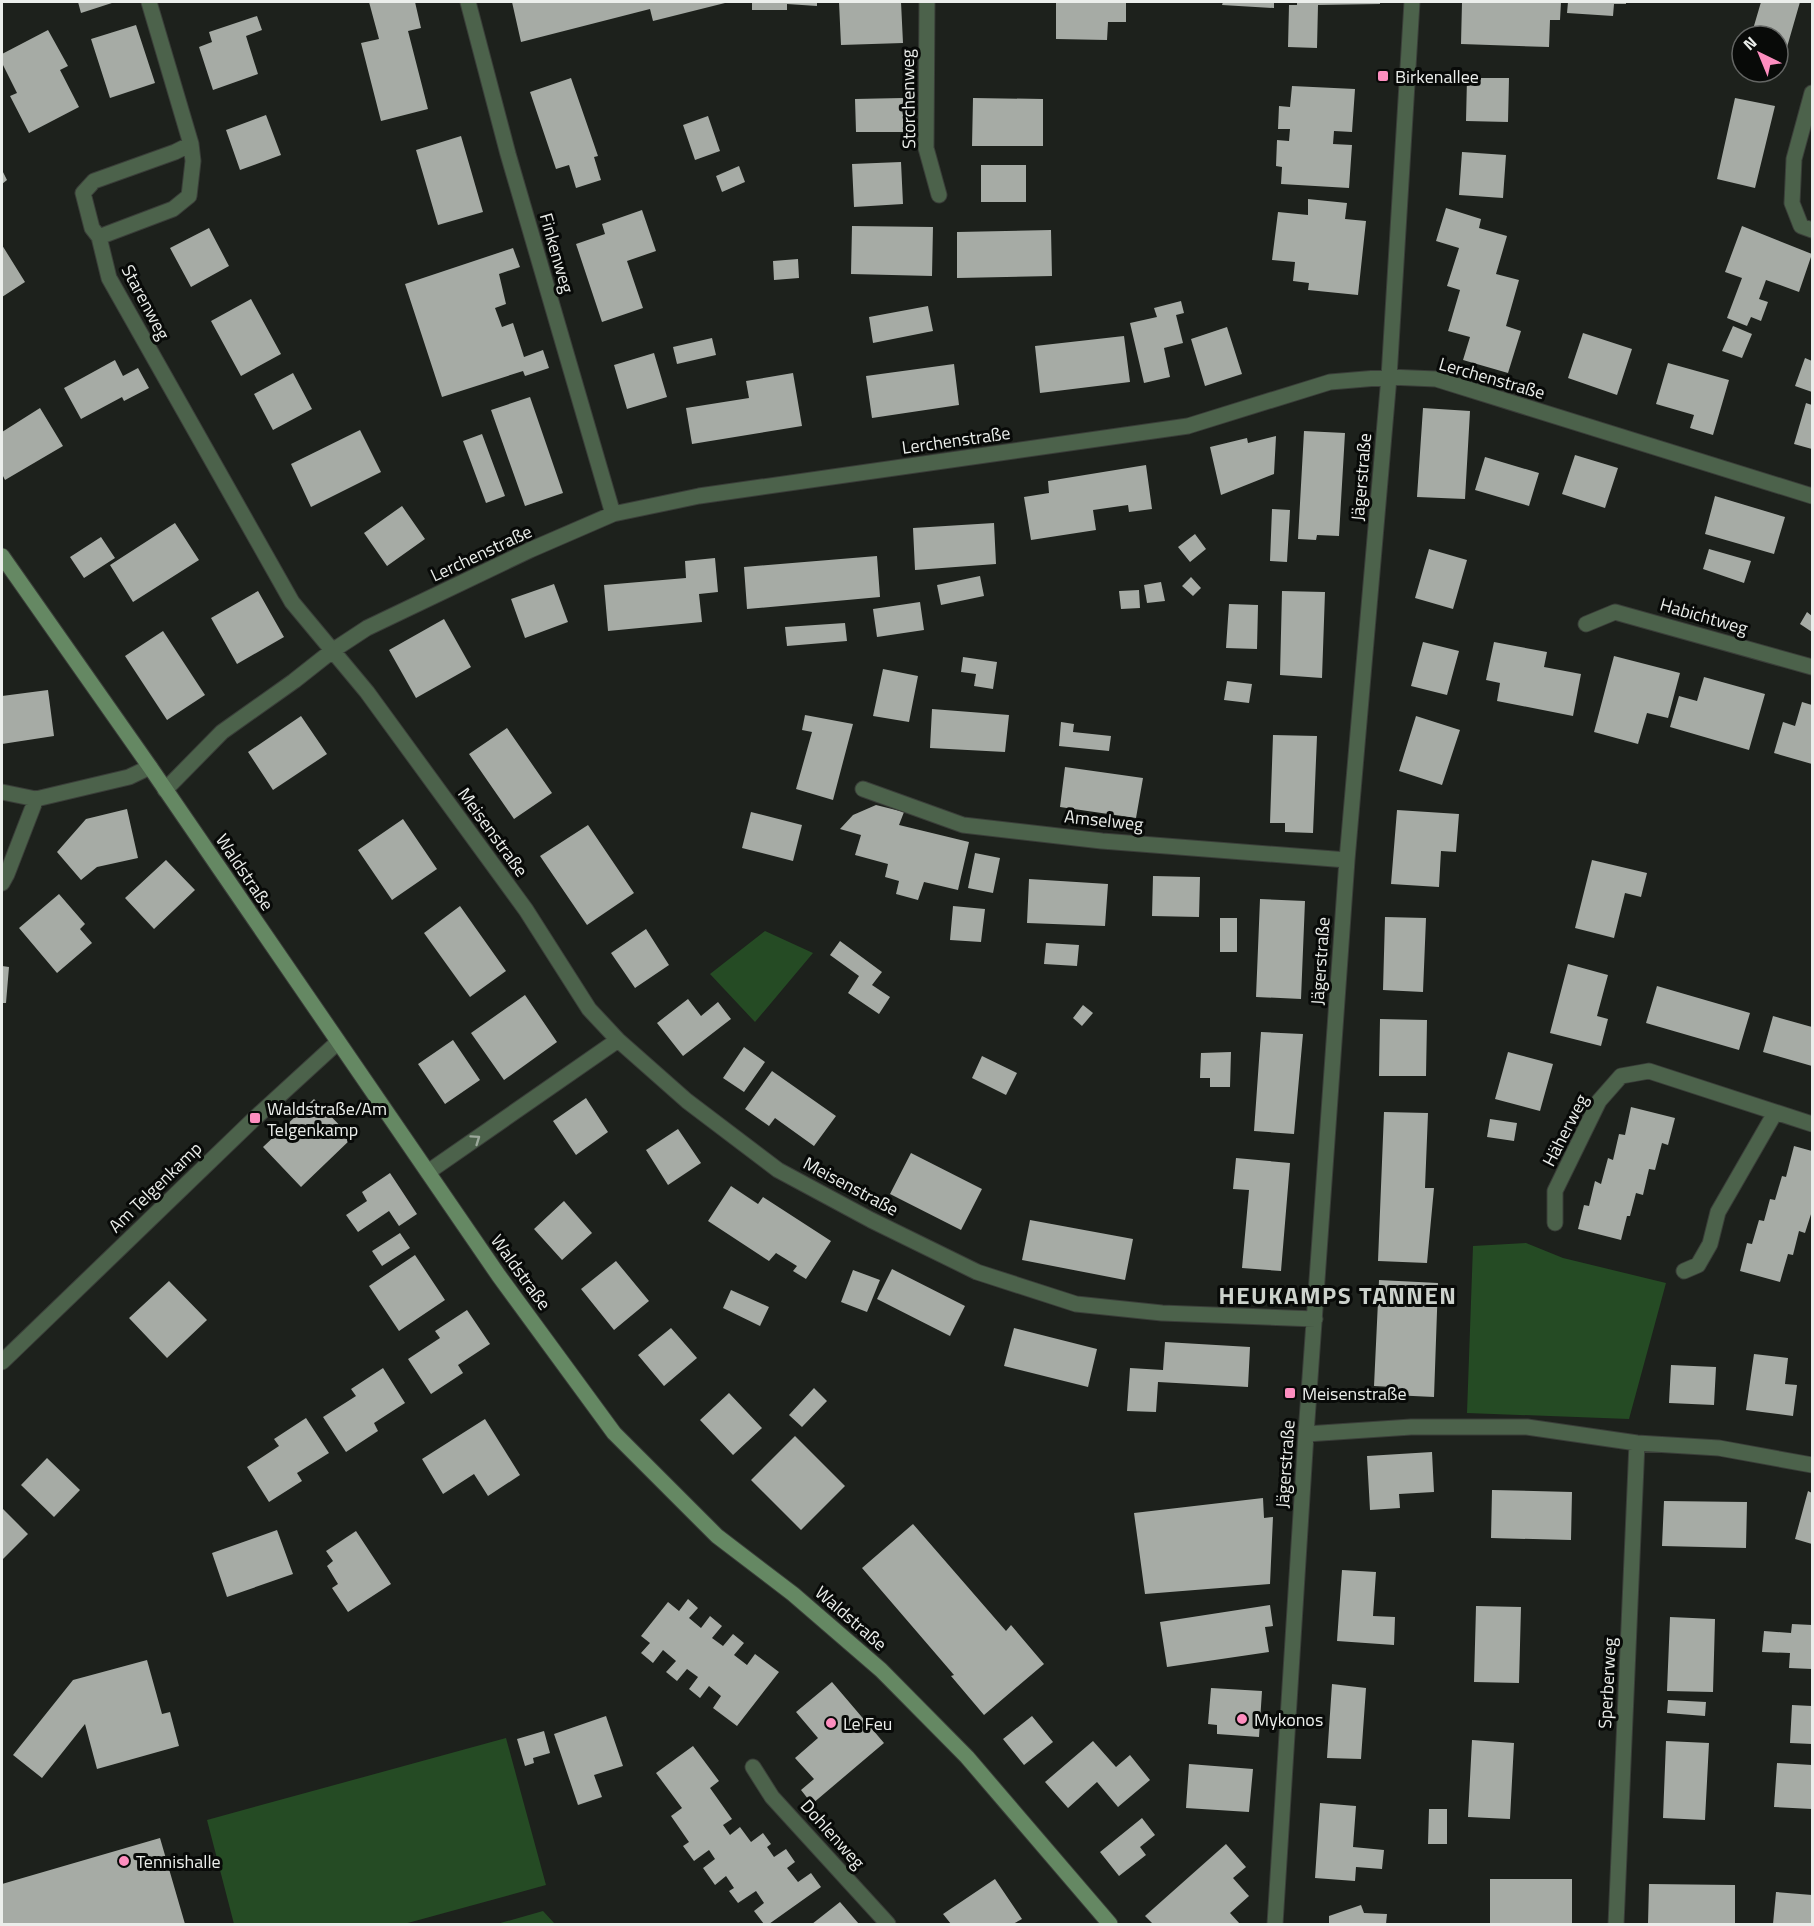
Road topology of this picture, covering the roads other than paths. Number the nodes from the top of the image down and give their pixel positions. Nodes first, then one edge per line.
1 (149, 2) edge
2 (468, 2) edge
3 (927, 2) edge
4 (1412, 2) edge
5 (1812, 93) edge
6 (191, 144) junction
7 (939, 195) dead end
8 (1812, 230) edge
9 (99, 237) junction
10 (1389, 377) junction
11 (1812, 496) edge
12 (613, 514) junction
13 (2, 556) edge
14 (1586, 624) dead end
15 (332, 651) junction
16 (1812, 667) edge
17 (150, 767) junction
18 (863, 789) dead end
19 (165, 790) junction
20 (2, 792) edge
21 (36, 799) junction
22 (1347, 860) junction
23 (2, 883) edge
24 (618, 1040) junction
25 (338, 1042) junction
26 (1775, 1113) junction
27 (1812, 1124) edge
28 (428, 1172) junction
29 (1555, 1223) dead end
30 (1684, 1271) dead end
31 (1315, 1319) junction
32 (2, 1362) edge
33 (1306, 1434) junction
34 (1637, 1443) junction
35 (1812, 1465) edge
36 (753, 1767) dead end
37 (888, 1924) edge
38 (1110, 1924) edge
39 (1275, 1924) edge
40 (1616, 1924) edge

1 - 6 street
2 - 12 street, Finkenweg
3 - 7 street, Storchenweg
4 - 10 street, Jägerstraße
5 - 8 street
6 - 9 street
6 - 9 street, Starenweg
9 - 15 street, Starenweg
10 - 11 street, Lerchenstraße
10 - 12 street, Lerchenstraße
10 - 22 street, Jägerstraße
12 - 15 street, Lerchenstraße
13 - 17 street, Waldstraße
14 - 16 street, Habichtweg
15 - 19 street, Lerchenstraße
15 - 24 street, Meisenstraße
17 - 19 street, Waldstraße
17 - 21 street
18 - 22 street, Amselweg
19 - 25 street, Waldstraße
20 - 21 street
21 - 23 street
22 - 31 street, Jägerstraße
28 -> 24 street
24 - 31 street, Meisenstraße
25 - 28 street, Waldstraße
25 - 32 street, Am Telgenkamp
26 - 27 street, Häherweg
26 - 29 street, Häherweg
26 - 30 street
28 - 38 street, Waldstraße
31 - 33 street, Jägerstraße
33 - 34 street
33 - 39 street, Jägerstraße
34 - 35 street
34 - 40 street, Sperberweg
36 - 37 street, Dohlenweg

